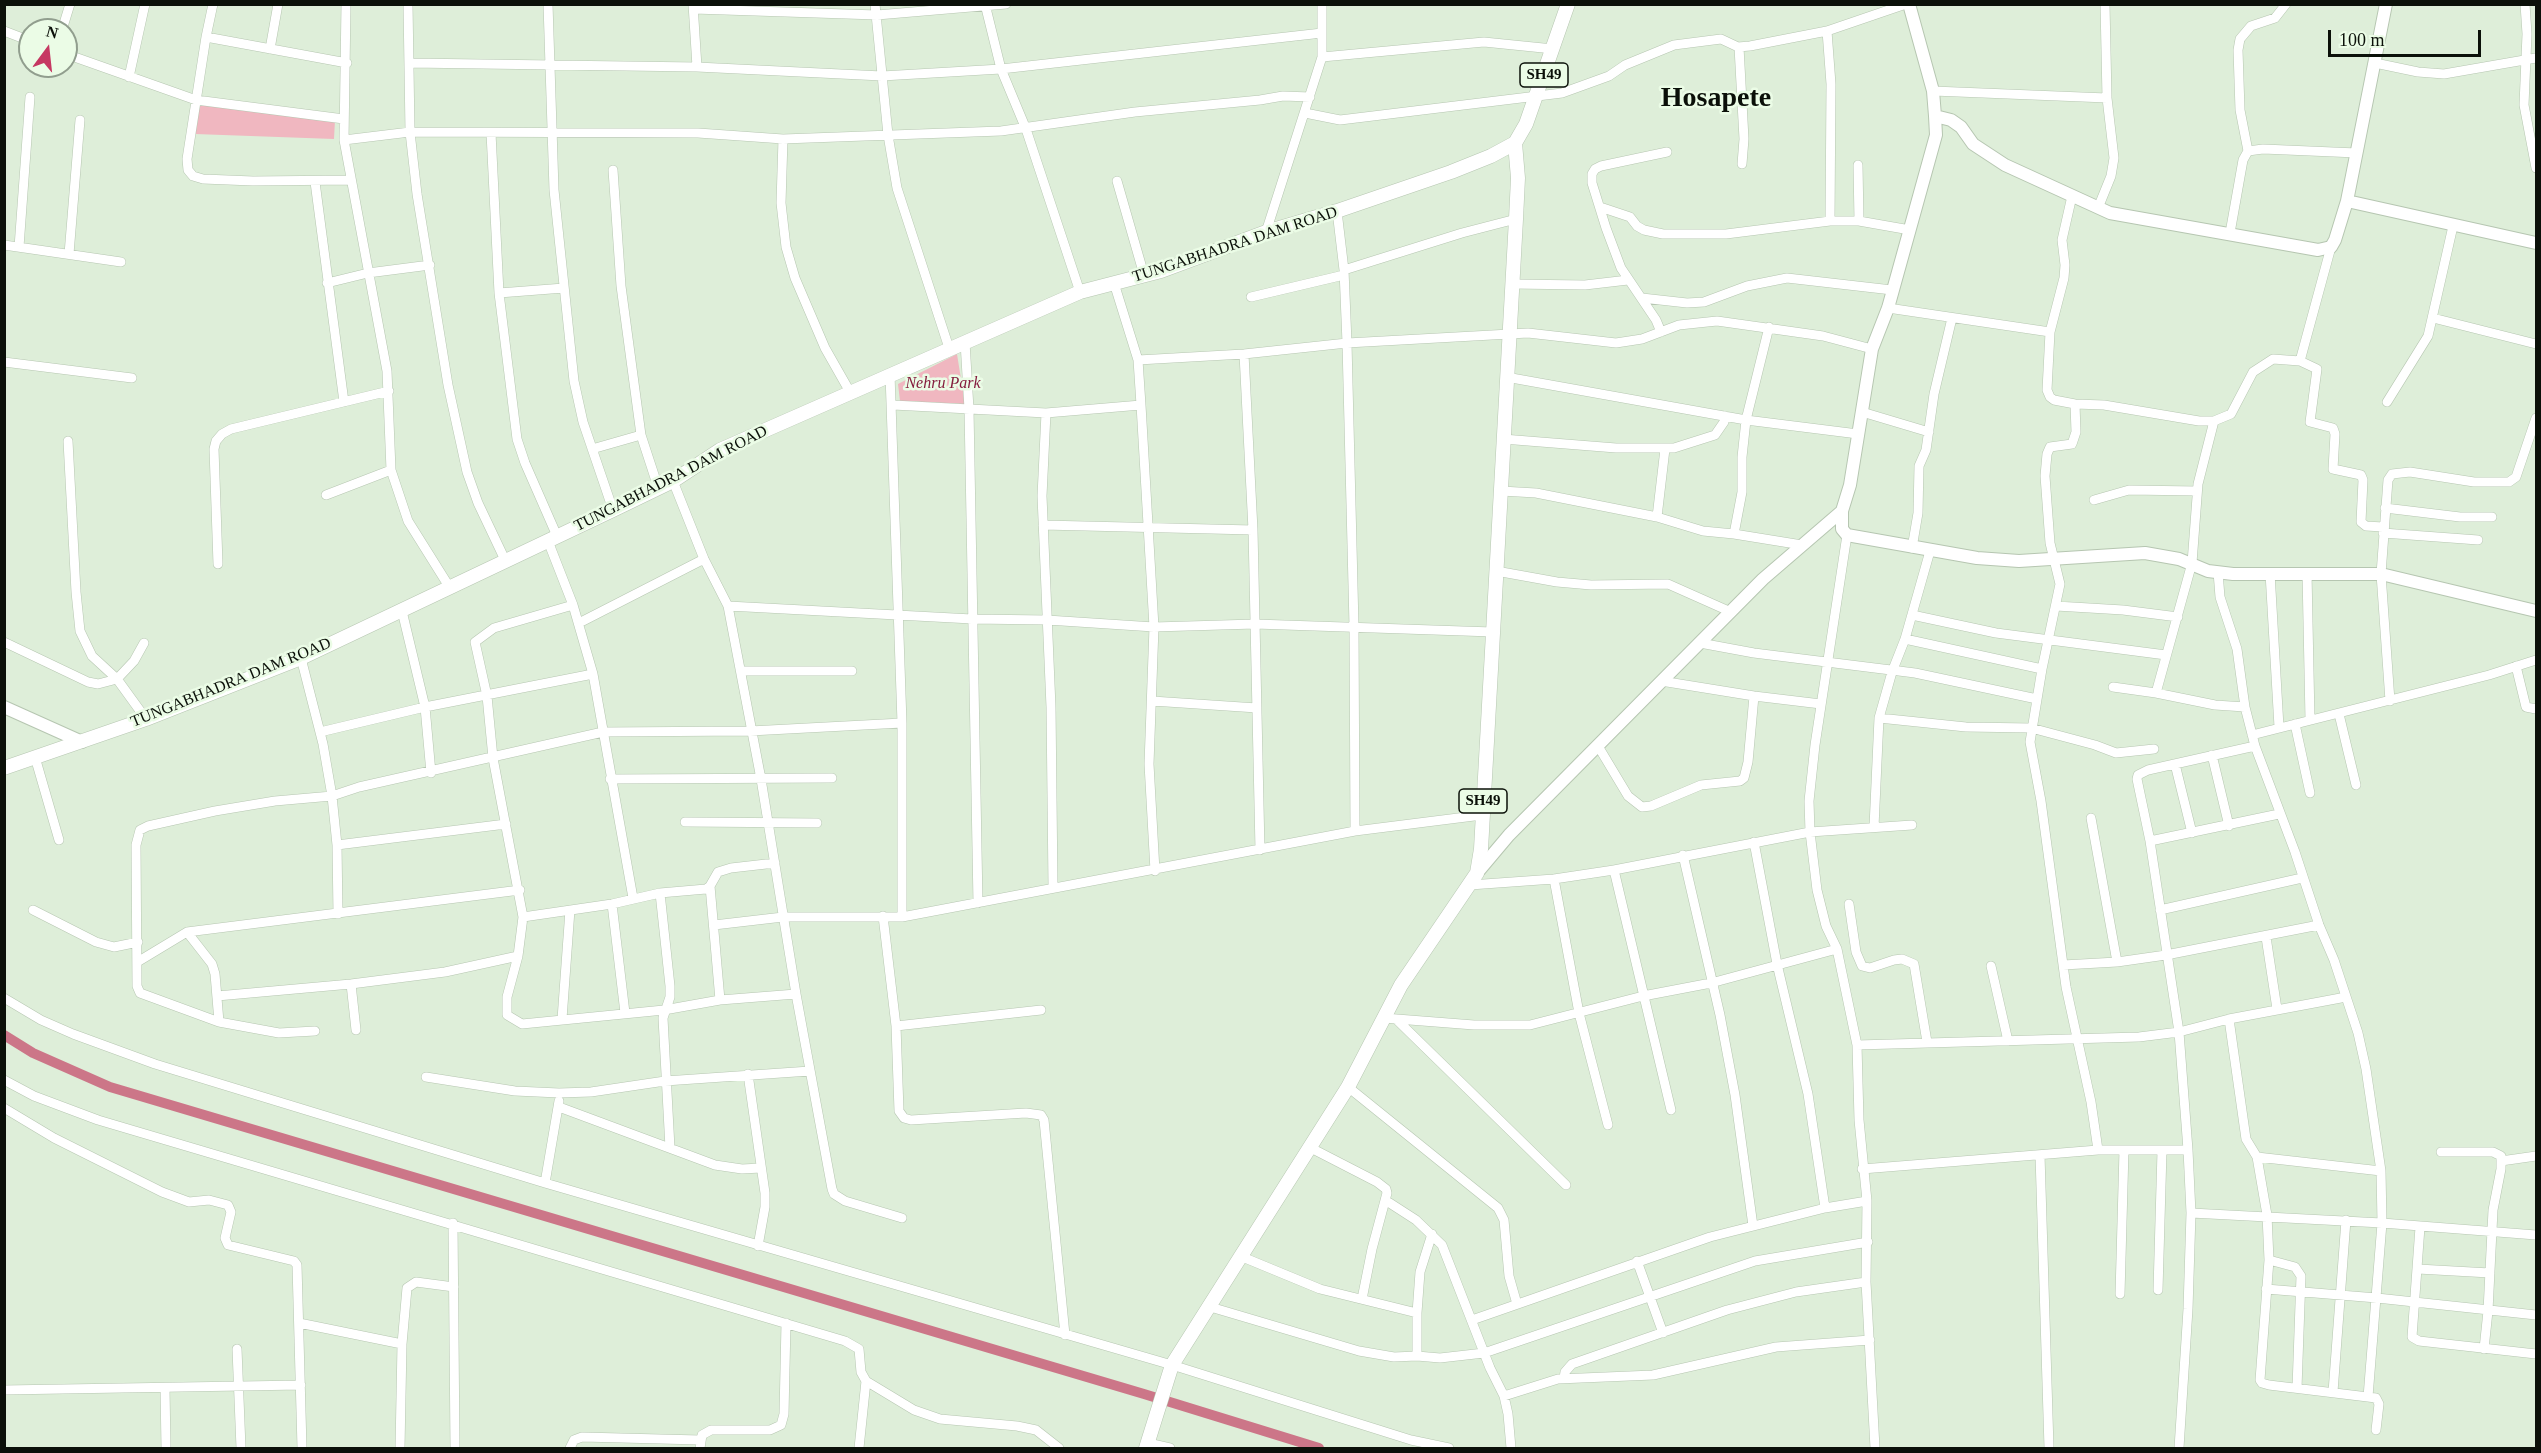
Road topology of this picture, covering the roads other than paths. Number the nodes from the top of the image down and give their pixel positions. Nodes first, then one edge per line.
1 (145, 4) edge
2 (213, 4) edge
3 (278, 4) edge
4 (346, 4) edge
5 (408, 4) edge
6 (548, 4) edge
7 (875, 4) edge
8 (1006, 4) edge
9 (1322, 4) edge
10 (1568, 4) edge
11 (1907, 4) edge
12 (2105, 4) edge
13 (2286, 4) edge
14 (2386, 4) edge
15 (2525, 4) edge
16 (985, 6) edge
17 (693, 7) edge
18 (877, 15) junction
19 (1827, 31) junction
20 (1322, 33) junction
21 (206, 37) junction
22 (1739, 47) junction
23 (270, 49) junction
24 (1553, 49) junction
25 (1322, 57) junction
26 (78, 58) edge
27 (2536, 58) edge
28 (2526, 60) junction
29 (347, 63) junction
30 (410, 63) junction
31 (2375, 63) junction
32 (549, 66) junction
33 (697, 67) junction
34 (1001, 69) junction
35 (882, 76) junction
36 (129, 77) junction
37 (1933, 91) junction
38 (1537, 95) junction
39 (30, 97) dead end
40 (1310, 98) junction
41 (2107, 98) junction
42 (196, 100) junction
43 (1305, 112) junction
44 (1935, 116) junction
45 (344, 119) junction
46 (80, 120) dead end
47 (1026, 129) junction
48 (2532, 131) edge
49 (410, 132) junction
50 (491, 133) junction
51 (552, 133) junction
52 (888, 135) junction
53 (783, 139) junction
54 (344, 140) junction
55 (1515, 143) junction
56 (2248, 151) junction
57 (1667, 152) dead end
58 (2357, 153) junction
59 (1742, 164) dead end
60 (1858, 165) dead end
61 (2536, 168) edge
62 (613, 170) dead end
63 (351, 180) junction
64 (1117, 181) dead end
65 (315, 182) junction
66 (2072, 196) junction
67 (2347, 201) junction
68 (1600, 207) junction
69 (2097, 208) junction
70 (1337, 211) junction
71 (1516, 219) junction
72 (1859, 220) junction
73 (1830, 221) junction
74 (2453, 226) junction
75 (1910, 230) junction
76 (1266, 232) junction
77 (2230, 233) junction
78 (2536, 243) edge
79 (4, 245) edge
80 (19, 247) junction
81 (2331, 247) junction
82 (69, 254) junction
83 (121, 262) dead end
84 (430, 265) junction
85 (369, 273) junction
86 (1344, 273) junction
87 (1144, 275) junction
88 (1628, 279) junction
89 (327, 283) junction
90 (1114, 283) junction
91 (1512, 284) junction
92 (564, 288) junction
93 (1893, 290) junction
94 (498, 292) junction
95 (1080, 292) junction
96 (1251, 297) dead end
97 (1642, 298) junction
98 (1888, 308) junction
99 (1952, 318) junction
100 (2433, 318) junction
101 (1769, 327) junction
102 (1661, 332) junction
103 (2050, 332) junction
104 (1509, 334) junction
105 (965, 342) junction
106 (1347, 343) junction
107 (2536, 344) edge
108 (949, 348) junction
109 (1872, 349) junction
110 (1244, 354) junction
111 (1138, 360) junction
112 (2300, 361) junction
113 (4, 362) edge
114 (890, 374) junction
115 (132, 378) dead end
116 (1506, 378) junction
117 (389, 391) junction
118 (850, 392) junction
119 (344, 402) junction
120 (2387, 402) dead end
121 (2075, 404) junction
122 (893, 405) junction
123 (1141, 405) junction
124 (969, 409) junction
125 (1046, 412) junction
126 (1862, 412) junction
127 (1725, 416) junction
128 (2536, 418) edge
129 (1746, 420) junction
130 (2214, 422) junction
131 (1929, 432) junction
132 (1858, 434) junction
133 (641, 435) junction
134 (1503, 439) junction
135 (68, 441) dead end
136 (1665, 448) junction
137 (592, 449) junction
138 (392, 470) junction
139 (672, 481) junction
140 (658, 487) junction
141 (1501, 491) junction
142 (2198, 491) junction
143 (326, 495) dead end
144 (2094, 500) dead end
145 (2385, 508) junction
146 (613, 510) junction
147 (1842, 511) junction
148 (1657, 517) junction
149 (2492, 517) dead end
150 (1043, 525) junction
151 (1148, 527) junction
152 (1253, 530) junction
153 (2383, 530) junction
154 (1734, 534) junction
155 (1847, 535) junction
156 (553, 538) junction
157 (2478, 540) dead end
158 (1802, 545) junction
159 (1912, 548) junction
160 (1930, 551) junction
161 (2053, 557) junction
162 (704, 559) junction
163 (506, 562) junction
164 (2192, 563) junction
165 (218, 564) dead end
166 (1496, 571) junction
167 (2218, 572) junction
168 (2270, 573) junction
169 (2307, 573) junction
170 (2381, 574) junction
171 (450, 588) junction
172 (573, 605) junction
173 (728, 606) junction
174 (2056, 606) junction
175 (402, 610) junction
176 (2536, 611) edge
177 (1731, 612) junction
178 (899, 615) junction
179 (1912, 615) junction
180 (2178, 617) junction
181 (972, 619) junction
182 (1047, 620) junction
183 (579, 623) junction
184 (1255, 624) junction
185 (1154, 627) junction
186 (1354, 627) junction
187 (1492, 632) junction
188 (1905, 639) junction
189 (2047, 640) junction
190 (4, 642) edge
191 (144, 643) dead end
192 (1700, 643) junction
193 (2166, 655) junction
194 (301, 658) junction
195 (2536, 660) edge
196 (1827, 663) junction
197 (2516, 666) junction
198 (2042, 669) junction
199 (852, 670) dead end
200 (742, 671) junction
201 (1892, 672) junction
202 (593, 674) junction
203 (117, 679) junction
204 (1661, 681) junction
205 (2113, 687) dead end
206 (2157, 693) junction
207 (488, 696) junction
208 (1754, 696) junction
209 (2037, 699) junction
210 (1152, 701) junction
211 (2390, 701) junction
212 (1821, 704) junction
213 (4, 707) edge
214 (2245, 707) junction
215 (425, 708) junction
216 (1257, 708) junction
217 (2536, 709) edge
218 (2339, 714) junction
219 (1879, 718) junction
220 (146, 719) junction
221 (2310, 720) junction
222 (902, 723) junction
223 (2295, 724) junction
224 (2279, 727) junction
225 (2031, 728) junction
226 (750, 731) junction
227 (320, 732) junction
228 (603, 732) junction
229 (2252, 735) junction
230 (82, 742) junction
231 (2254, 746) junction
232 (1598, 747) junction
233 (2154, 748) dead end
234 (2212, 755) junction
235 (35, 758) junction
236 (493, 758) junction
237 (2175, 764) junction
238 (4, 768) edge
239 (431, 773) junction
240 (832, 778) dead end
241 (610, 779) junction
242 (761, 779) junction
243 (2356, 785) dead end
244 (2310, 793) dead end
245 (332, 795) junction
246 (2279, 814) junction
247 (1482, 815) junction
248 (2091, 818) dead end
249 (685, 822) dead end
250 (817, 823) dead end
251 (506, 824) junction
252 (767, 824) junction
253 (1912, 825) dead end
254 (2229, 826) junction
255 (1874, 827) junction
256 (1355, 831) junction
257 (1810, 832) junction
258 (2192, 833) junction
259 (59, 840) dead end
260 (2150, 841) junction
261 (1754, 842) junction
262 (337, 845) junction
263 (1260, 850) junction
264 (1683, 855) junction
265 (775, 863) junction
266 (1614, 870) junction
267 (1155, 871) junction
268 (1477, 873) junction
269 (2302, 878) junction
270 (1554, 879) junction
271 (1470, 885) junction
272 (711, 886) junction
273 (1053, 887) junction
274 (520, 890) junction
275 (660, 892) junction
276 (633, 898) junction
277 (978, 903) junction
278 (1849, 903) dead end
279 (612, 904) junction
280 (33, 910) dead end
281 (570, 910) junction
282 (2160, 910) junction
283 (338, 914) junction
284 (883, 916) junction
285 (523, 917) junction
286 (783, 917) junction
287 (902, 917) junction
288 (714, 925) junction
289 (2319, 925) junction
290 (187, 932) junction
291 (2266, 937) junction
292 (138, 942) junction
293 (1837, 949) junction
294 (2166, 955) junction
295 (518, 956) junction
296 (139, 962) junction
297 (2117, 962) junction
298 (1777, 964) junction
299 (2063, 965) junction
300 (1991, 966) dead end
301 (1711, 982) junction
302 (351, 984) junction
303 (796, 994) junction
304 (217, 996) junction
305 (1643, 996) junction
306 (2346, 997) junction
307 (4, 998) edge
308 (720, 1000) junction
309 (2277, 1009) junction
310 (664, 1010) junction
311 (1041, 1010) dead end
312 (625, 1013) junction
313 (1579, 1013) junction
314 (1390, 1018) junction
315 (562, 1019) junction
316 (2229, 1019) junction
317 (219, 1022) junction
318 (896, 1026) junction
319 (356, 1030) dead end
320 (315, 1031) dead end
321 (2179, 1032) junction
322 (2077, 1039) junction
323 (2008, 1041) junction
324 (1927, 1042) junction
325 (1857, 1045) junction
326 (810, 1071) junction
327 (748, 1074) junction
328 (426, 1077) dead end
329 (4, 1080) edge
330 (665, 1081) junction
331 (1348, 1087) junction
332 (559, 1093) junction
333 (559, 1107) junction
334 (4, 1108) edge
335 (1671, 1110) dead end
336 (1608, 1125) dead end
337 (1309, 1147) junction
338 (670, 1148) junction
339 (2098, 1150) junction
340 (2124, 1150) junction
341 (2188, 1150) junction
342 (2162, 1151) junction
343 (2441, 1152) dead end
344 (2040, 1155) junction
345 (2536, 1156) edge
346 (2257, 1157) junction
347 (2501, 1161) junction
348 (761, 1168) junction
349 (1862, 1169) junction
350 (2381, 1171) junction
351 (545, 1184) junction
352 (1566, 1185) dead end
353 (1385, 1200) junction
354 (1867, 1201) junction
355 (1825, 1208) junction
356 (2191, 1213) junction
357 (2267, 1215) junction
358 (902, 1218) dead end
359 (2346, 1220) junction
360 (453, 1223) junction
361 (2382, 1223) junction
362 (1753, 1226) junction
363 (2420, 1227) junction
364 (2491, 1232) junction
365 (1432, 1234) junction
366 (2536, 1235) edge
367 (1868, 1242) junction
368 (758, 1246) junction
369 (1240, 1256) junction
370 (2269, 1260) junction
371 (1637, 1261) junction
372 (2418, 1269) junction
373 (2490, 1273) junction
374 (1866, 1282) junction
375 (454, 1287) junction
376 (2266, 1289) junction
377 (2158, 1290) dead end
378 (2302, 1293) junction
379 (2120, 1294) dead end
380 (2342, 1296) junction
381 (1650, 1297) junction
382 (2377, 1298) junction
383 (1362, 1299) junction
384 (2413, 1303) junction
385 (1517, 1304) junction
386 (1207, 1306) junction
387 (2488, 1311) junction
388 (1417, 1312) junction
389 (2536, 1315) edge
390 (1472, 1320) junction
391 (299, 1323) junction
392 (786, 1323) junction
393 (1663, 1333) junction
394 (1065, 1335) junction
395 (1870, 1340) junction
396 (402, 1344) junction
397 (237, 1349) dead end
398 (2484, 1349) junction
399 (1484, 1353) junction
400 (2536, 1354) edge
401 (1417, 1356) junction
402 (1170, 1369) junction
403 (1564, 1378) junction
404 (866, 1382) junction
405 (301, 1385) junction
406 (238, 1386) junction
407 (165, 1388) junction
408 (2297, 1388) junction
409 (4, 1390) edge
410 (2333, 1392) junction
411 (1504, 1396) junction
412 (2368, 1397) junction
413 (2376, 1430) dead end
414 (1148, 1442) edge
415 (700, 1444) edge
416 (166, 1449) edge
417 (241, 1449) edge
418 (302, 1449) edge
419 (399, 1449) edge
420 (454, 1449) edge
421 (570, 1449) edge
422 (859, 1449) edge
423 (1059, 1449) edge
424 (1170, 1449) edge
425 (1449, 1449) edge
426 (1511, 1449) edge
427 (1875, 1449) edge
428 (2049, 1449) edge
429 (2179, 1449) edge

1 - 36 street
2 - 21 street
3 - 23 street
4 - 29 street
5 - 30 street
6 - 32 street
7 - 18 street
8 - 16 street
9 - 20 street
10 - 24 main road, SH49
11 - 19 street
11 - 37 street
12 - 41 street
13 - 56 street
14 - 31 street
15 - 28 street
16 - 18 street
16 - 34 street
17 - 18 street
17 - 33 street
18 - 35 street
19 - 22 street
19 - 73 street
20 - 25 street
20 - 34 street
21 - 23 street
21 - 42 street
22 - 38 street
22 - 59 street
23 - 29 street
24 - 25 street
24 - 38 main road, SH49
25 - 40 street
26 - 36 street
27 - 28 street
28 - 31 street
28 - 48 street
29 - 45 street
30 - 32 street
30 - 49 street
31 - 58 street
32 - 33 street
32 - 51 street
33 - 35 street
34 - 35 street
34 - 47 street
35 - 52 street
36 - 42 street
37 - 41 street
37 - 44 street
38 - 43 street
38 - 55 main road, SH49
39 - 80 street
40 - 43 street
40 - 47 street
41 - 69 street
42 - 45 street
42 - 65 street
43 - 76 street
44 - 66 street
44 - 75 street
45 - 54 street
46 - 82 street
47 - 52 street
47 - 95 street
48 - 61 street
49 - 50 street
49 - 54 street
49 - 84 street
50 - 51 street
50 - 94 street
51 - 53 street
51 - 92 street
52 - 53 street
52 - 108 street
53 - 118 street
54 - 63 street
55 - 70 main road, TUNGABHADRA DAM ROAD
55 - 71 main road, SH49
56 - 58 street
56 - 77 street
57 - 68 street
58 - 67 street
60 - 72 street
62 - 133 street
63 - 65 street
63 - 85 street
64 - 87 street
65 - 89 street
66 - 69 street
66 - 103 street
67 - 74 street
67 - 81 street
68 - 73 street
68 - 88 street
69 - 77 street
70 - 76 main road, TUNGABHADRA DAM ROAD
70 - 86 street
71 - 86 street
71 - 91 main road, SH49
72 - 73 street
72 - 75 street
74 - 78 street
74 - 100 street
75 - 93 street
76 - 87 main road, TUNGABHADRA DAM ROAD
77 - 81 street
79 - 80 street
80 - 82 street
81 - 112 street
82 - 83 street
84 - 85 street
84 - 163 street
85 - 89 street
85 - 117 street
86 - 96 street
86 - 106 street
87 - 90 main road, TUNGABHADRA DAM ROAD
88 - 91 street
88 - 97 street
89 - 119 street
90 - 95 main road, TUNGABHADRA DAM ROAD
90 - 111 street
91 - 104 main road, SH49
92 - 94 street
92 - 137 street
93 - 97 street
93 - 98 street
94 - 156 street
95 - 105 main road, TUNGABHADRA DAM ROAD
97 - 102 street
98 - 99 street
98 - 109 street
99 - 103 street
99 - 131 street
100 - 107 street
100 - 120 street
101 - 102 street
101 - 109 street
101 - 129 street
102 - 104 street
103 - 121 street
104 - 106 street
104 - 116 main road, SH49
105 - 108 main road, TUNGABHADRA DAM ROAD
105 - 124 street
106 - 110 street
106 - 186 street
108 - 114 main road, TUNGABHADRA DAM ROAD
109 - 126 street
110 - 111 street
110 - 152 street
111 - 123 street
112 - 130 street
112 - 153 street
113 - 115 street
114 - 118 main road, TUNGABHADRA DAM ROAD
114 - 122 street
116 - 127 street
116 - 134 main road, SH49
117 - 119 street
117 - 138 street
118 - 139 main road, TUNGABHADRA DAM ROAD
119 - 165 street
121 - 130 street
121 - 161 street
122 - 124 street
122 - 178 street
123 - 125 street
123 - 151 street
124 - 125 street
124 - 181 street
125 - 150 street
126 - 131 street
126 - 132 street
127 - 129 street
127 - 136 street
128 - 145 street
129 - 132 street
129 - 154 street
130 - 142 street
131 - 159 street
132 - 147 street
133 - 137 street
133 - 140 street
134 - 136 street
134 - 141 main road, SH49
135 - 203 street
136 - 148 street
137 - 146 street
138 - 143 street
138 - 171 street
139 - 140 main road, TUNGABHADRA DAM ROAD
139 - 162 street
140 - 146 main road, TUNGABHADRA DAM ROAD
141 - 148 street
141 - 166 main road, SH49
142 - 144 street
142 - 164 street
145 - 149 street
145 - 153 street
146 - 156 main road, TUNGABHADRA DAM ROAD
147 - 155 street
147 - 158 street
148 - 154 street
150 - 151 street
150 - 182 street
151 - 152 street
151 - 185 street
152 - 184 street
153 - 157 street
153 - 170 street
154 - 158 street
155 - 159 street
155 - 196 street
156 - 163 main road, TUNGABHADRA DAM ROAD
156 - 172 street
158 - 177 street
159 - 160 street
160 - 161 street
160 - 179 street
161 - 164 street
161 - 174 street
162 - 173 street
162 - 183 street
163 - 171 main road, TUNGABHADRA DAM ROAD
164 - 167 street
164 - 180 street
166 - 177 street
166 - 187 main road, SH49
167 - 168 street
167 - 214 street
168 - 169 street
168 - 224 street
169 - 170 street
169 - 221 street
170 - 176 street
170 - 211 street
171 - 175 main road, TUNGABHADRA DAM ROAD
172 - 183 street
172 - 207 street
173 - 178 street
173 - 200 street
174 - 180 street
174 - 189 street
175 - 194 main road, TUNGABHADRA DAM ROAD
175 - 215 street
177 - 192 street
178 - 181 street
178 - 222 street
179 - 188 street
179 - 189 street
180 - 193 street
181 - 182 street
181 - 277 street
182 - 185 street
182 - 273 street
183 - 202 street
184 - 185 street
184 - 186 street
184 - 216 street
185 - 210 street
186 - 187 street
186 - 256 street
187 - 247 main road, SH49
188 - 198 street
188 - 201 street
189 - 193 street
189 - 198 street
190 - 203 street
191 - 203 street
192 - 196 street
192 - 204 street
193 - 206 street
194 - 220 main road, TUNGABHADRA DAM ROAD
194 - 227 street
195 - 197 street
196 - 201 street
196 - 212 street
197 - 211 street
197 - 217 street
198 - 209 street
199 - 200 street
200 - 226 street
201 - 209 street
201 - 219 street
202 - 207 street
202 - 228 street
203 - 220 street
204 - 208 street
204 - 232 street
205 - 206 street
206 - 214 street
207 - 215 street
207 - 236 street
208 - 212 street
208 - 232 street
209 - 225 street
210 - 216 street
210 - 267 street
211 - 218 street
212 - 257 street
213 - 230 street
214 - 229 street
215 - 227 street
215 - 239 street
216 - 263 street
218 - 221 street
218 - 243 street
219 - 225 street
219 - 255 street
220 - 230 main road, TUNGABHADRA DAM ROAD
221 - 223 street
222 - 226 street
222 - 287 street
223 - 224 street
223 - 244 street
224 - 229 street
225 - 233 street
225 - 299 street
226 - 228 street
226 - 242 street
227 - 245 street
228 - 236 street
228 - 241 street
229 - 231 street
230 - 235 main road, TUNGABHADRA DAM ROAD
231 - 234 street
231 - 246 street
232 - 268 street
234 - 237 street
234 - 254 street
235 - 238 main road, TUNGABHADRA DAM ROAD
235 - 259 street
236 - 239 street
236 - 251 street
237 - 258 street
237 - 260 street
239 - 245 street
240 - 242 street
241 - 242 street
241 - 276 street
242 - 252 street
245 - 262 street
245 - 292 street
246 - 254 street
246 - 269 street
247 - 256 street
247 - 268 main road, SH49
248 - 297 street
249 - 252 street
250 - 252 street
251 - 262 street
251 - 274 street
252 - 265 street
253 - 255 street
254 - 258 street
255 - 257 street
256 - 263 street
257 - 261 street
257 - 293 street
258 - 260 street
260 - 282 street
261 - 264 street
261 - 298 street
262 - 283 street
263 - 267 street
264 - 266 street
264 - 301 street
265 - 272 street
265 - 286 street
266 - 270 street
266 - 305 street
267 - 273 street
268 - 271 main road, SH49
269 - 282 street
269 - 289 street
270 - 271 street
270 - 313 street
271 - 314 main road, SH49
272 - 275 street
272 - 288 street
273 - 277 street
274 - 283 street
274 - 285 street
275 - 276 street
275 - 310 street
276 - 279 street
277 - 287 street
278 - 324 street
279 - 281 street
279 - 312 street
280 - 292 street
281 - 285 street
281 - 315 street
282 - 294 street
283 - 290 street
284 - 286 street
284 - 287 street
284 - 318 street
285 - 295 street
286 - 288 street
286 - 303 street
288 - 308 street
289 - 291 street
289 - 306 street
290 - 296 street
290 - 304 street
291 - 294 street
291 - 309 street
292 - 296 street
293 - 298 street
293 - 325 street
294 - 297 street
294 - 321 street
295 - 302 street
295 - 315 street
296 - 317 street
297 - 299 street
298 - 301 street
298 - 355 street
299 - 322 street
300 - 323 street
301 - 305 street
301 - 362 street
302 - 304 street
302 - 319 street
303 - 308 street
303 - 326 street
304 - 317 street
305 - 313 street
305 - 335 street
306 - 309 street
306 - 350 street
307 - 351 street
308 - 310 street
309 - 316 street
310 - 312 street
310 - 330 street
311 - 318 street
312 - 315 street
313 - 314 street
313 - 336 street
314 - 331 main road, SH49
314 - 352 street
316 - 321 street
316 - 346 street
317 - 320 street
318 - 394 street
321 - 322 street
321 - 341 street
322 - 323 street
322 - 339 street
323 - 324 street
324 - 325 street
325 - 349 street
326 - 327 street
326 - 358 street
327 - 330 street
327 - 348 street
328 - 332 street
329 - 360 street
330 - 332 street
330 - 338 street
331 - 337 main road, SH49
331 - 385 street
332 - 333 street
333 - 338 street
333 - 351 street
334 - 391 street
337 - 353 street
337 - 369 main road, SH49
338 - 348 street
339 - 340 street
339 - 344 street
340 - 342 street
340 - 379 street
341 - 342 street
341 - 356 street
342 - 377 street
343 - 347 street
344 - 349 street
344 - 428 street
345 - 347 street
346 - 350 street
346 - 357 street
347 - 364 street
348 - 368 street
349 - 354 street
350 - 361 street
351 - 368 street
353 - 365 street
353 - 383 street
354 - 355 street
354 - 367 street
355 - 362 street
356 - 357 street
356 - 429 street
357 - 359 street
357 - 370 street
359 - 361 street
359 - 380 street
360 - 375 street
360 - 392 street
361 - 363 street
361 - 382 street
362 - 371 street
363 - 364 street
363 - 372 street
364 - 366 street
364 - 373 street
365 - 388 street
365 - 390 street
367 - 374 street
367 - 381 street
368 - 394 street
369 - 383 street
369 - 386 main road, SH49
370 - 376 street
370 - 378 street
371 - 381 street
371 - 385 street
372 - 373 street
372 - 384 street
373 - 387 street
374 - 393 street
374 - 395 street
375 - 396 street
375 - 420 street
376 - 378 street
376 - 408 street
378 - 380 street
378 - 408 street
380 - 382 street
380 - 410 street
381 - 393 street
381 - 399 street
382 - 384 street
382 - 412 street
383 - 388 street
384 - 387 street
384 - 398 street
385 - 390 street
386 - 401 street
386 - 402 main road, SH49
387 - 389 street
387 - 398 street
388 - 401 street
390 - 399 street
391 - 396 street
391 - 405 street
392 - 404 street
392 - 415 street
393 - 403 street
394 - 402 street
395 - 403 street
395 - 427 street
396 - 419 street
397 - 406 street
398 - 400 street
399 - 401 street
399 - 411 street
402 - 414 main road, SH49
402 - 425 street
403 - 411 street
404 - 422 street
404 - 423 street
405 - 406 street
405 - 418 street
406 - 407 street
406 - 417 street
407 - 409 street
407 - 416 street
408 - 410 street
410 - 412 street
411 - 426 street
412 - 413 street
414 - 424 street
415 - 421 street

